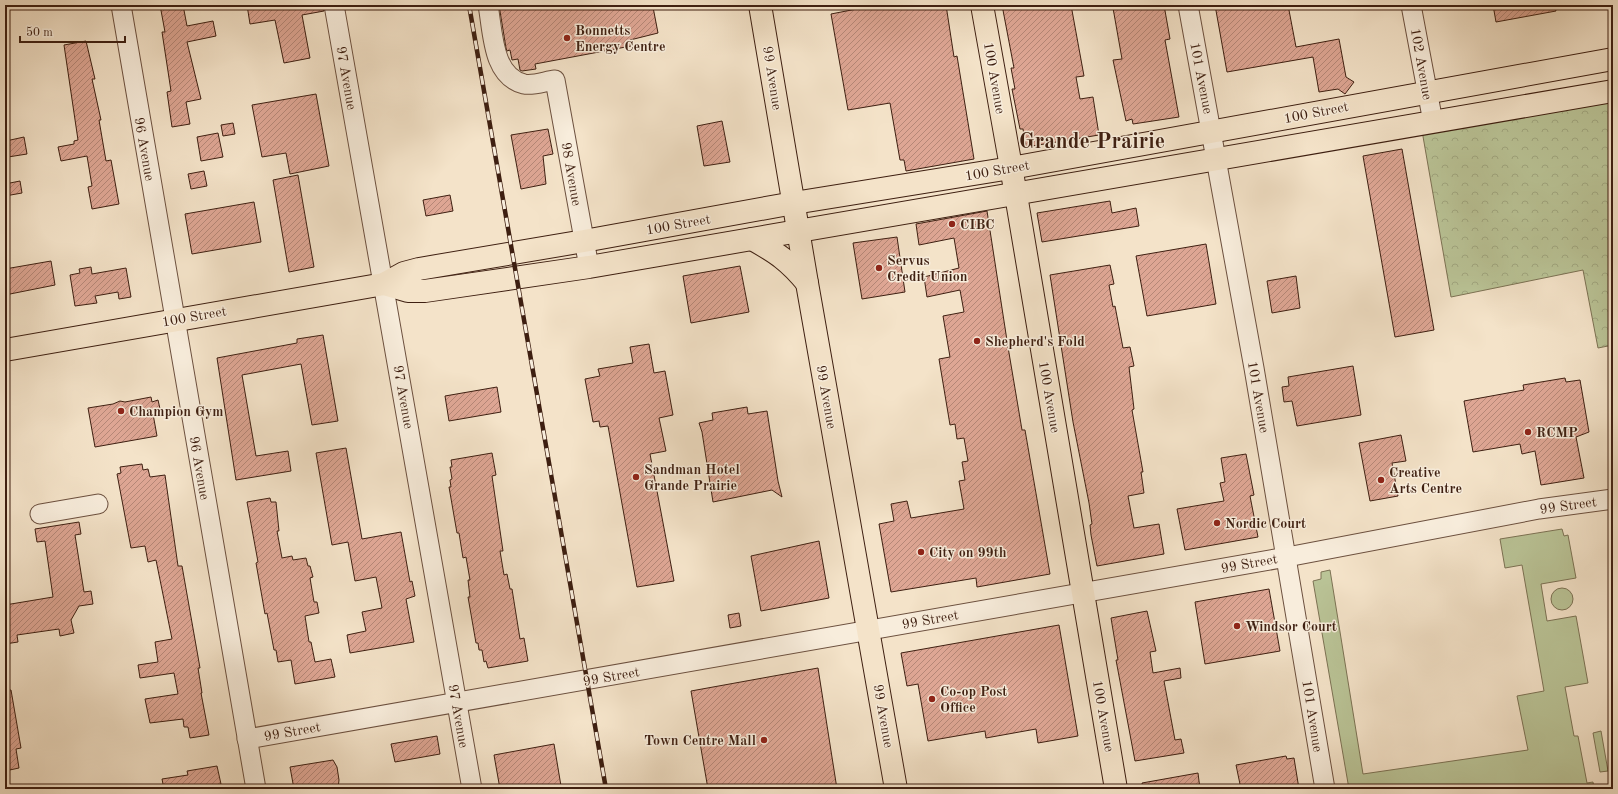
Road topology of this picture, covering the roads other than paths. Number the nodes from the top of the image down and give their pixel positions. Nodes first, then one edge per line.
1 (121, 5) edge
2 (334, 5) edge
3 (488, 5) edge
4 (760, 5) edge
5 (982, 5) edge
6 (1188, 5) edge
7 (1411, 5) edge
8 (1613, 59) edge
9 (1427, 91) junction
10 (1613, 91) edge
11 (1433, 122) junction
12 (1212, 132) junction
13 (1217, 160) junction
14 (1011, 168) junction
15 (1016, 195) junction
16 (794, 203) junction
17 (799, 232) junction
18 (752, 239) junction
19 (584, 241) junction
20 (589, 267) junction
21 (807, 283) junction
22 (384, 284) junction
23 (174, 320) junction
24 (5, 350) edge
25 (1613, 499) edge
26 (98, 504) dead end
27 (40, 514) dead end
28 (1287, 557) junction
29 (1083, 592) junction
30 (868, 630) junction
31 (457, 703) junction
32 (247, 739) junction
33 (256, 789) edge
34 (472, 789) edge
35 (896, 789) edge
36 (1116, 789) edge
37 (1325, 789) edge

1 - 23 street, 96 Avenue
2 - 22 street, 97 Avenue
3 - 19 street, 98 Avenue
4 - 16 main road, 99 Avenue
5 - 14 main road, 100 Avenue
6 - 12 street, 101 Avenue
7 - 9 street, 102 Avenue
8 - 9 main road, 100 Street
9 - 11 street, 102 Avenue
9 - 12 main road, 100 Street
10 - 11 main road, 100 Street
11 - 13 main road, 100 Street
12 - 13 street, 101 Avenue
12 - 14 main road, 100 Street
13 - 15 main road, 100 Street
13 - 28 street, 101 Avenue
14 - 15 main road, 100 Avenue
14 - 16 main road, 100 Street
15 - 17 main road, 100 Street
15 - 29 main road, 100 Avenue
16 - 17 main road, 99 Avenue
16 - 19 main road, 100 Street
17 - 18 main road, 100 Street
17 - 21 main road, 99 Avenue
18 - 20 main road, 100 Street
18 - 21 main road
19 - 20 street, 98 Avenue
19 - 22 main road, 100 Street
20 - 22 main road, 100 Street
21 - 30 main road, 99 Avenue
22 - 23 main road, 100 Street
22 - 31 street, 97 Avenue
23 - 24 main road, 100 Street
23 - 32 street, 96 Avenue
25 - 28 street, 99 Street
26 - 27 street
28 - 29 street, 99 Street
28 - 37 street, 101 Avenue
29 - 30 street, 99 Street
29 - 36 main road, 100 Avenue
30 - 31 street, 99 Street
30 - 35 main road, 99 Avenue
31 - 32 street, 99 Street
31 - 34 street, 97 Avenue
32 - 33 street, 96 Avenue

